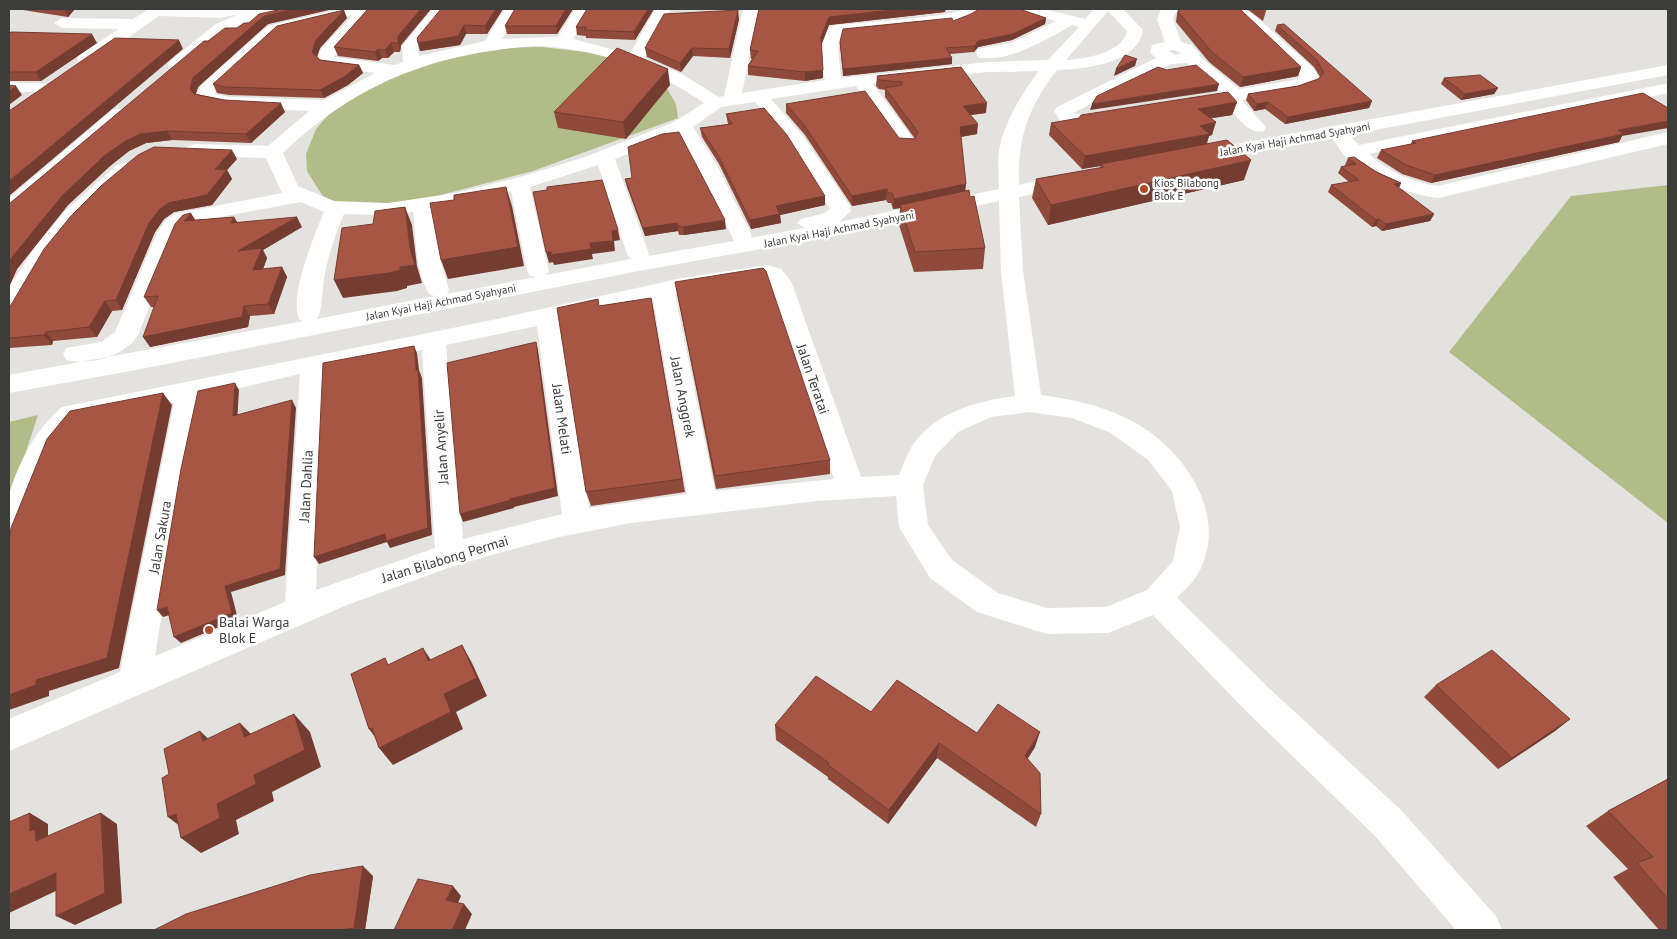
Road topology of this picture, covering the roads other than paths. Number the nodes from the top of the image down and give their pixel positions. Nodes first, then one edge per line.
1 (244, 9) edge
2 (266, 9) edge
3 (359, 9) edge
4 (368, 9) edge
5 (440, 9) edge
6 (512, 9) edge
7 (583, 9) edge
8 (974, 9) edge
9 (1028, 9) edge
10 (1102, 9) edge
11 (1115, 9) edge
12 (1174, 9) edge
13 (1231, 9) edge
14 (158, 10) edge
15 (751, 10) edge
16 (732, 13) edge
17 (666, 14) edge
18 (1069, 20) junction
19 (62, 23) dead end
20 (139, 24) junction
21 (1091, 24) junction
22 (1134, 36) junction
23 (563, 42) junction
24 (490, 46) junction
25 (1168, 50) junction
26 (635, 60) junction
27 (1052, 64) junction
28 (73, 68) edge
29 (404, 68) junction
30 (832, 76) junction
31 (162, 77) edge
32 (58, 78) edge
33 (861, 81) junction
34 (1667, 84) edge
35 (9, 87) edge
36 (44, 88) junction
37 (759, 96) junction
38 (1233, 96) junction
39 (724, 101) junction
40 (131, 102) edge
41 (23, 104) edge
42 (1183, 104) edge
43 (327, 106) junction
44 (1127, 113) edge
45 (682, 125) junction
46 (1337, 132) junction
47 (1256, 137) junction
48 (1668, 138) edge
49 (906, 143) edge
50 (178, 149) edge
51 (273, 152) junction
52 (1352, 152) junction
53 (136, 158) edge
54 (605, 158) junction
55 (1180, 160) edge
56 (1094, 175) edge
57 (519, 184) junction
58 (9, 188) edge
59 (30, 188) junction
60 (1009, 192) junction
61 (300, 196) junction
62 (422, 205) junction
63 (9, 208) edge
64 (336, 208) junction
65 (741, 236) junction
66 (638, 254) junction
67 (538, 271) junction
68 (663, 289) junction
69 (438, 290) junction
70 (9, 309) edge
71 (308, 315) junction
72 (547, 316) junction
73 (261, 324) dead end
74 (433, 339) junction
75 (312, 363) junction
76 (9, 364) edge
77 (9, 384) edge
78 (189, 391) junction
79 (1029, 403) junction
80 (909, 484) junction
81 (850, 486) junction
82 (703, 504) junction
83 (577, 521) junction
84 (9, 537) edge
85 (450, 555) junction
86 (1158, 599) junction
87 (300, 609) junction
88 (134, 683) junction
89 (9, 735) edge
90 (1482, 930) edge

1 - 14 street
2 - 31 street
3 - 43 street
4 - 29 street
5 - 29 street
6 - 24 street
7 - 23 street
8 - 30 street
9 - 18 street
10 - 21 street
11 - 22 street
12 - 25 street
13 - 38 street
14 - 20 street
15 - 16 street
15 - 39 street
17 - 26 street
18 - 21 street
18 - 30 street
19 - 20 street
20 - 28 street
21 - 27 street
22 - 25 street
22 - 27 street
23 - 24 street
23 - 26 street
24 - 29 street
25 - 38 street
25 - 44 street
26 - 39 street
27 - 33 street
27 - 60 street
29 - 43 street
30 - 33 street
30 - 37 street
32 - 36 street
33 - 49 street
34 - 46 street, Jalan Kyai Haji Achmad Syahyani
34 - 52 street
35 - 36 street
36 - 41 street
37 - 39 street
37 - 65 street
38 - 42 street
38 - 47 street
39 - 45 street
40 - 59 street
43 - 51 street
45 - 54 street
45 - 65 street
46 - 47 street, Jalan Kyai Haji Achmad Syahyani
46 - 52 street
47 - 55 street, Jalan Kyai Haji Achmad Syahyani
48 - 52 street
50 - 51 street
51 - 61 street
53 - 70 street
54 - 57 street
54 - 66 street
56 - 60 street, Jalan Kyai Haji Achmad Syahyani
57 - 62 street
57 - 67 street
58 - 59 street
59 - 63 street
60 - 77 street, Jalan Kyai Haji Achmad Syahyani
60 - 79 street
61 - 64 street
61 - 76 street
62 - 64 street
62 - 69 street
64 - 71 street
65 - 66 street
66 - 67 street
67 - 69 street
68 - 72 street
68 - 81 street, Jalan Teratai
68 - 82 street, Jalan Anggrek
69 - 71 street
71 - 73 street
72 - 74 street
72 - 83 street, Jalan Melati
74 - 75 street
74 - 85 street, Jalan Anyelir
75 - 78 street
75 - 87 street, Jalan Dahlia
78 - 84 street
78 - 88 street, Jalan Sakura
79 - 80 street
79 - 86 street
80 - 81 street, Jalan Bilabong Permai
80 - 86 street
81 - 82 street, Jalan Bilabong Permai
82 - 83 street, Jalan Bilabong Permai
83 - 85 street, Jalan Bilabong Permai
85 - 87 street, Jalan Bilabong Permai
86 - 90 street
87 - 88 street, Jalan Bilabong Permai
88 - 89 street, Jalan Bilabong Permai

